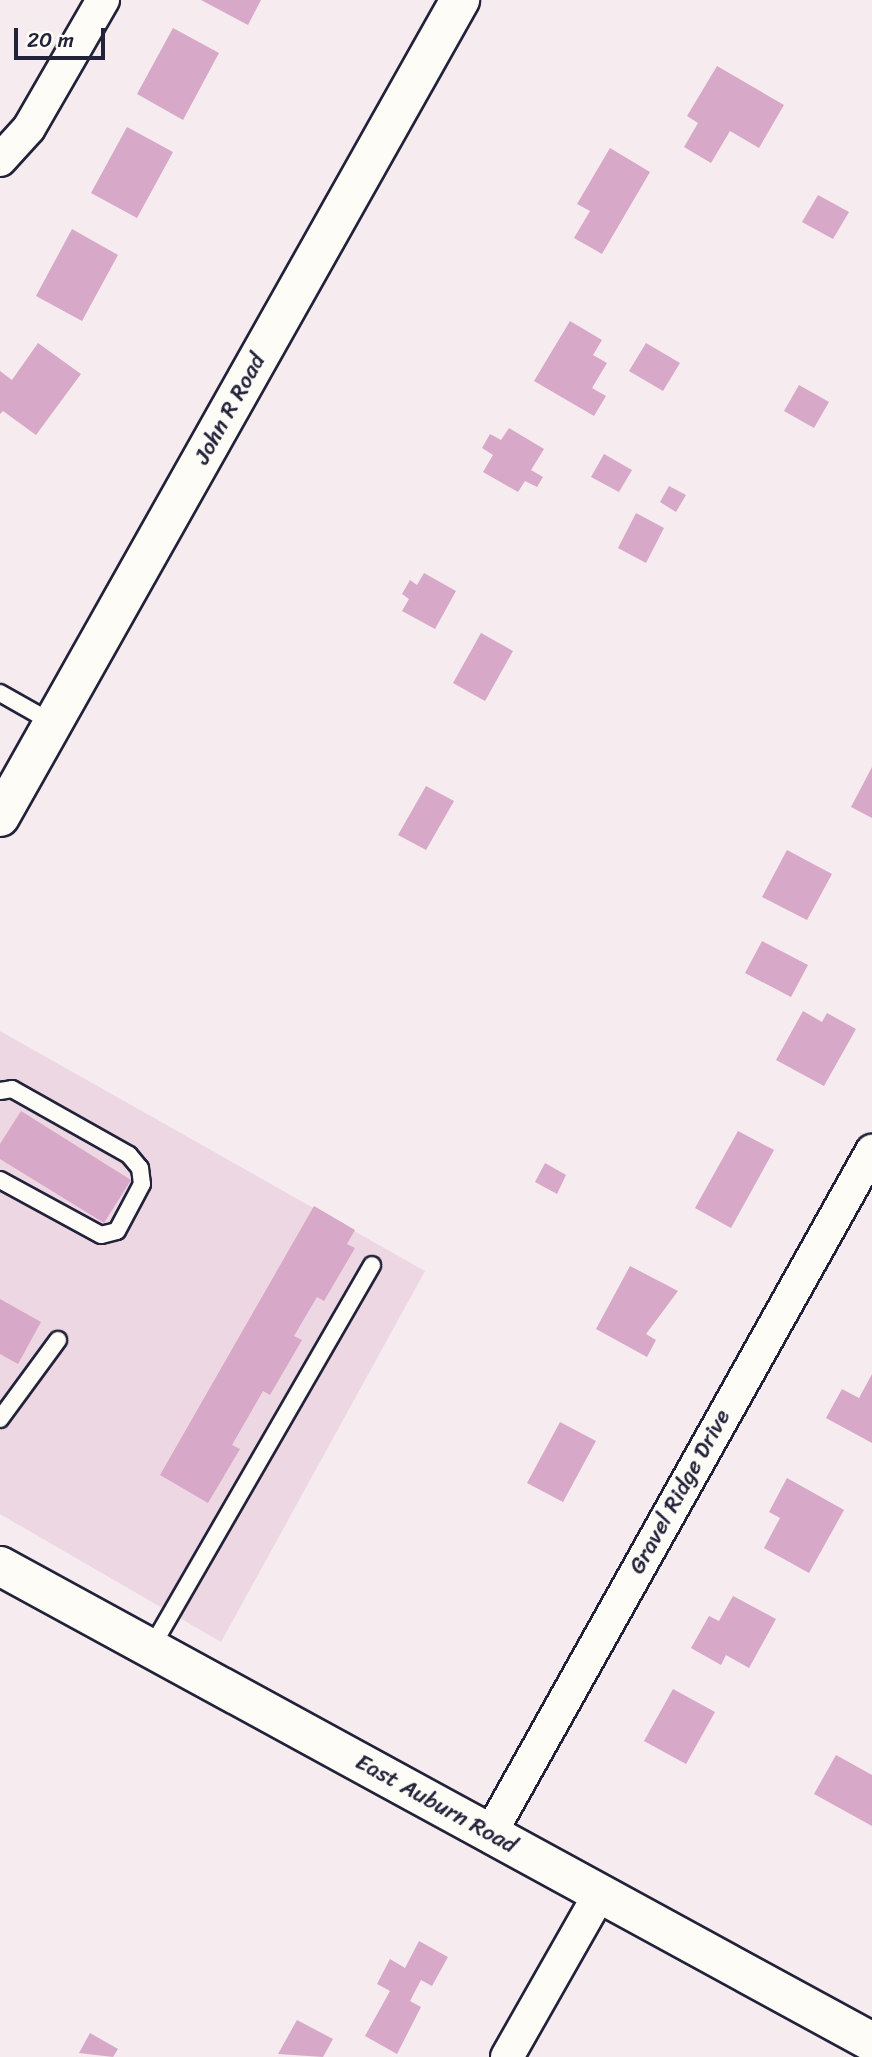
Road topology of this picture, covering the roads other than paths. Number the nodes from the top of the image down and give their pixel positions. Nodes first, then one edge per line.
1 (103, 0) edge
2 (460, 0) edge
3 (0, 160) edge
4 (0, 693) edge
5 (53, 723) junction
6 (0, 817) edge
7 (0, 1091) edge
8 (872, 1151) edge
9 (0, 1180) edge
10 (372, 1265) dead end
11 (58, 1340) dead end
12 (0, 1419) edge
13 (0, 1566) edge
14 (151, 1648) junction
15 (490, 1833) junction
16 (600, 1893) junction
17 (872, 2042) edge
18 (507, 2057) edge

1 - 3 street
2 - 5 main road, John R Road
4 - 5 lane
5 - 6 main road, John R Road
7 - 9 lane
8 - 15 street, Gravel Ridge Drive
10 - 14 lane
11 - 12 lane
13 - 14 main road, East Auburn Road
14 - 15 main road, East Auburn Road
15 - 16 main road, East Auburn Road
16 - 17 main road, East Auburn Road
16 - 18 street

